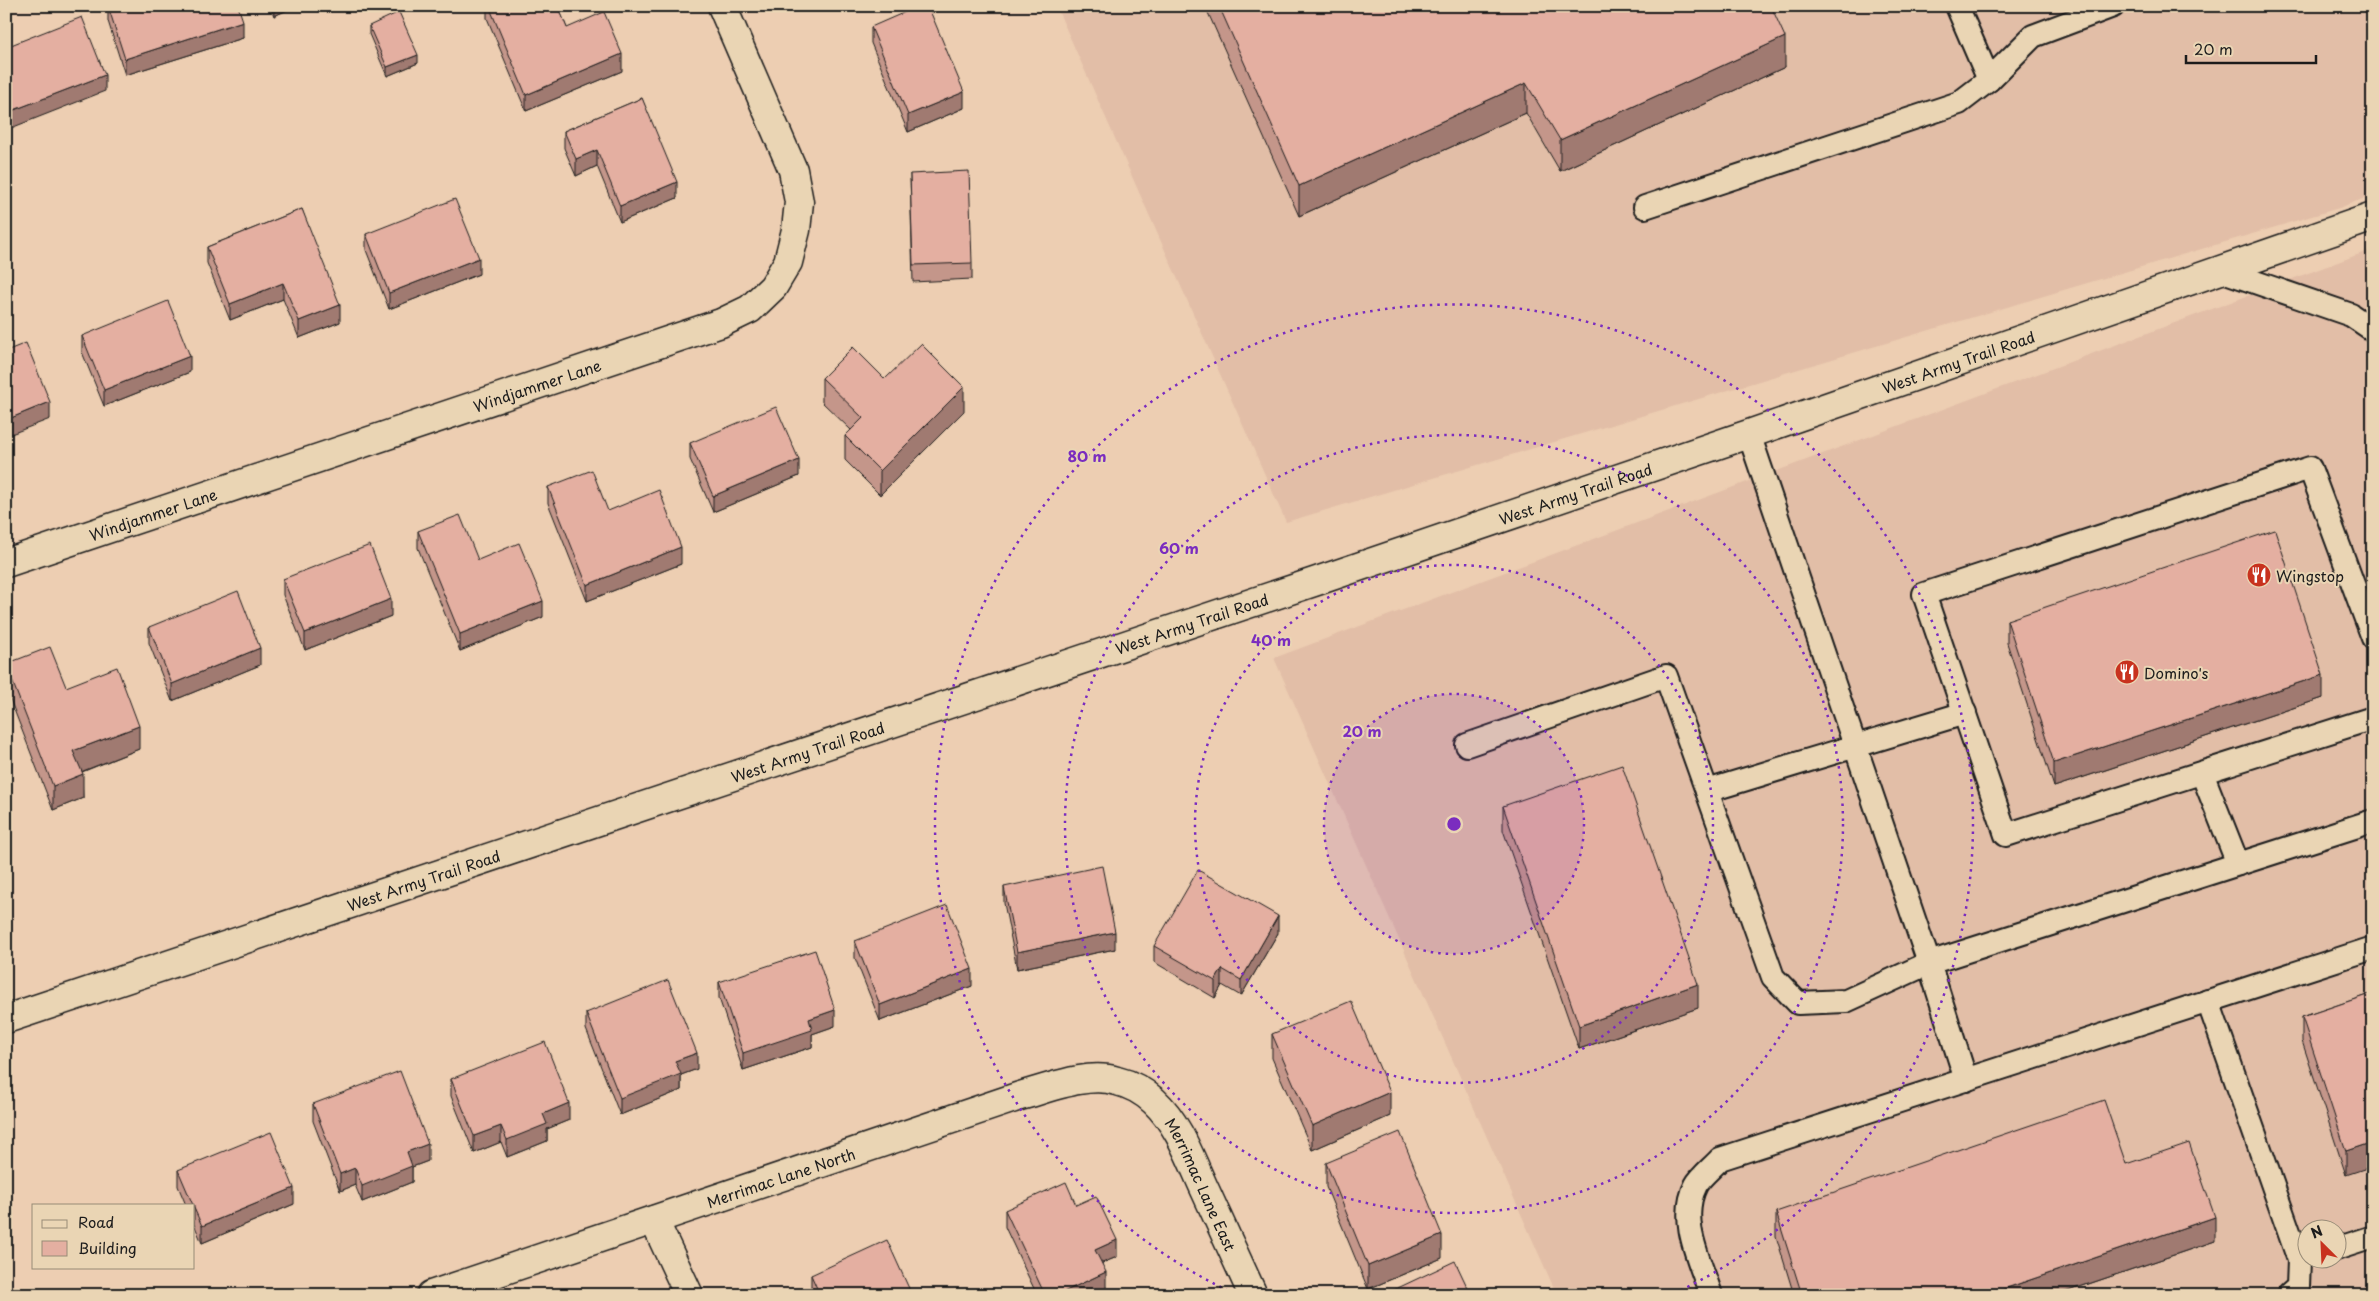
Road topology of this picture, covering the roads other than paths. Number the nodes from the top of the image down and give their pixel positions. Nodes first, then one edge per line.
1 (722, 6) edge
2 (1957, 6) edge
3 (2113, 6) edge
4 (1989, 80) junction
5 (1645, 208) dead end
6 (2373, 217) edge
7 (2220, 270) junction
8 (2373, 330) edge
9 (1749, 434) junction
10 (6, 563) edge
11 (2371, 628) edge
12 (1965, 714) junction
13 (2373, 718) edge
14 (1468, 745) dead end
15 (1855, 747) junction
16 (2202, 773) junction
17 (1707, 791) junction
18 (2373, 821) edge
19 (2238, 864) junction
20 (2373, 948) edge
21 (1929, 964) junction
22 (2208, 1001) junction
23 (6, 1019) edge
24 (1966, 1080) junction
25 (1132, 1086) joint
26 (654, 1220) junction
27 (2373, 1238) edge
28 (2296, 1240) edge
29 (2346, 1246) edge
30 (2301, 1268) edge
31 (431, 1295) edge
32 (689, 1295) edge
33 (1253, 1295) edge
34 (1711, 1295) edge
35 (2290, 1295) edge

1 - 10 main road, Windjammer Lane
2 - 4 lane
3 - 4 lane
4 - 5 lane
6 - 7 main road, West Army Trail Road
7 - 8 lane
7 - 9 main road, West Army Trail Road
9 - 15 lane
9 - 23 main road, West Army Trail Road
11 - 12 lane
12 - 15 lane
12 - 16 lane
13 - 16 lane
14 - 17 lane
15 - 17 lane
15 - 21 lane
16 - 19 lane
17 - 21 lane
18 - 19 lane
19 - 21 lane
20 - 22 lane
21 - 24 lane
22 - 24 lane
22 - 28 lane
24 - 34 lane
25 - 26 main road, Merrimac Lane North
25 - 33 main road, Merrimac Lane East
26 - 31 main road, Merrimac Lane North
26 - 32 main road
27 - 29 lane
30 - 35 lane

